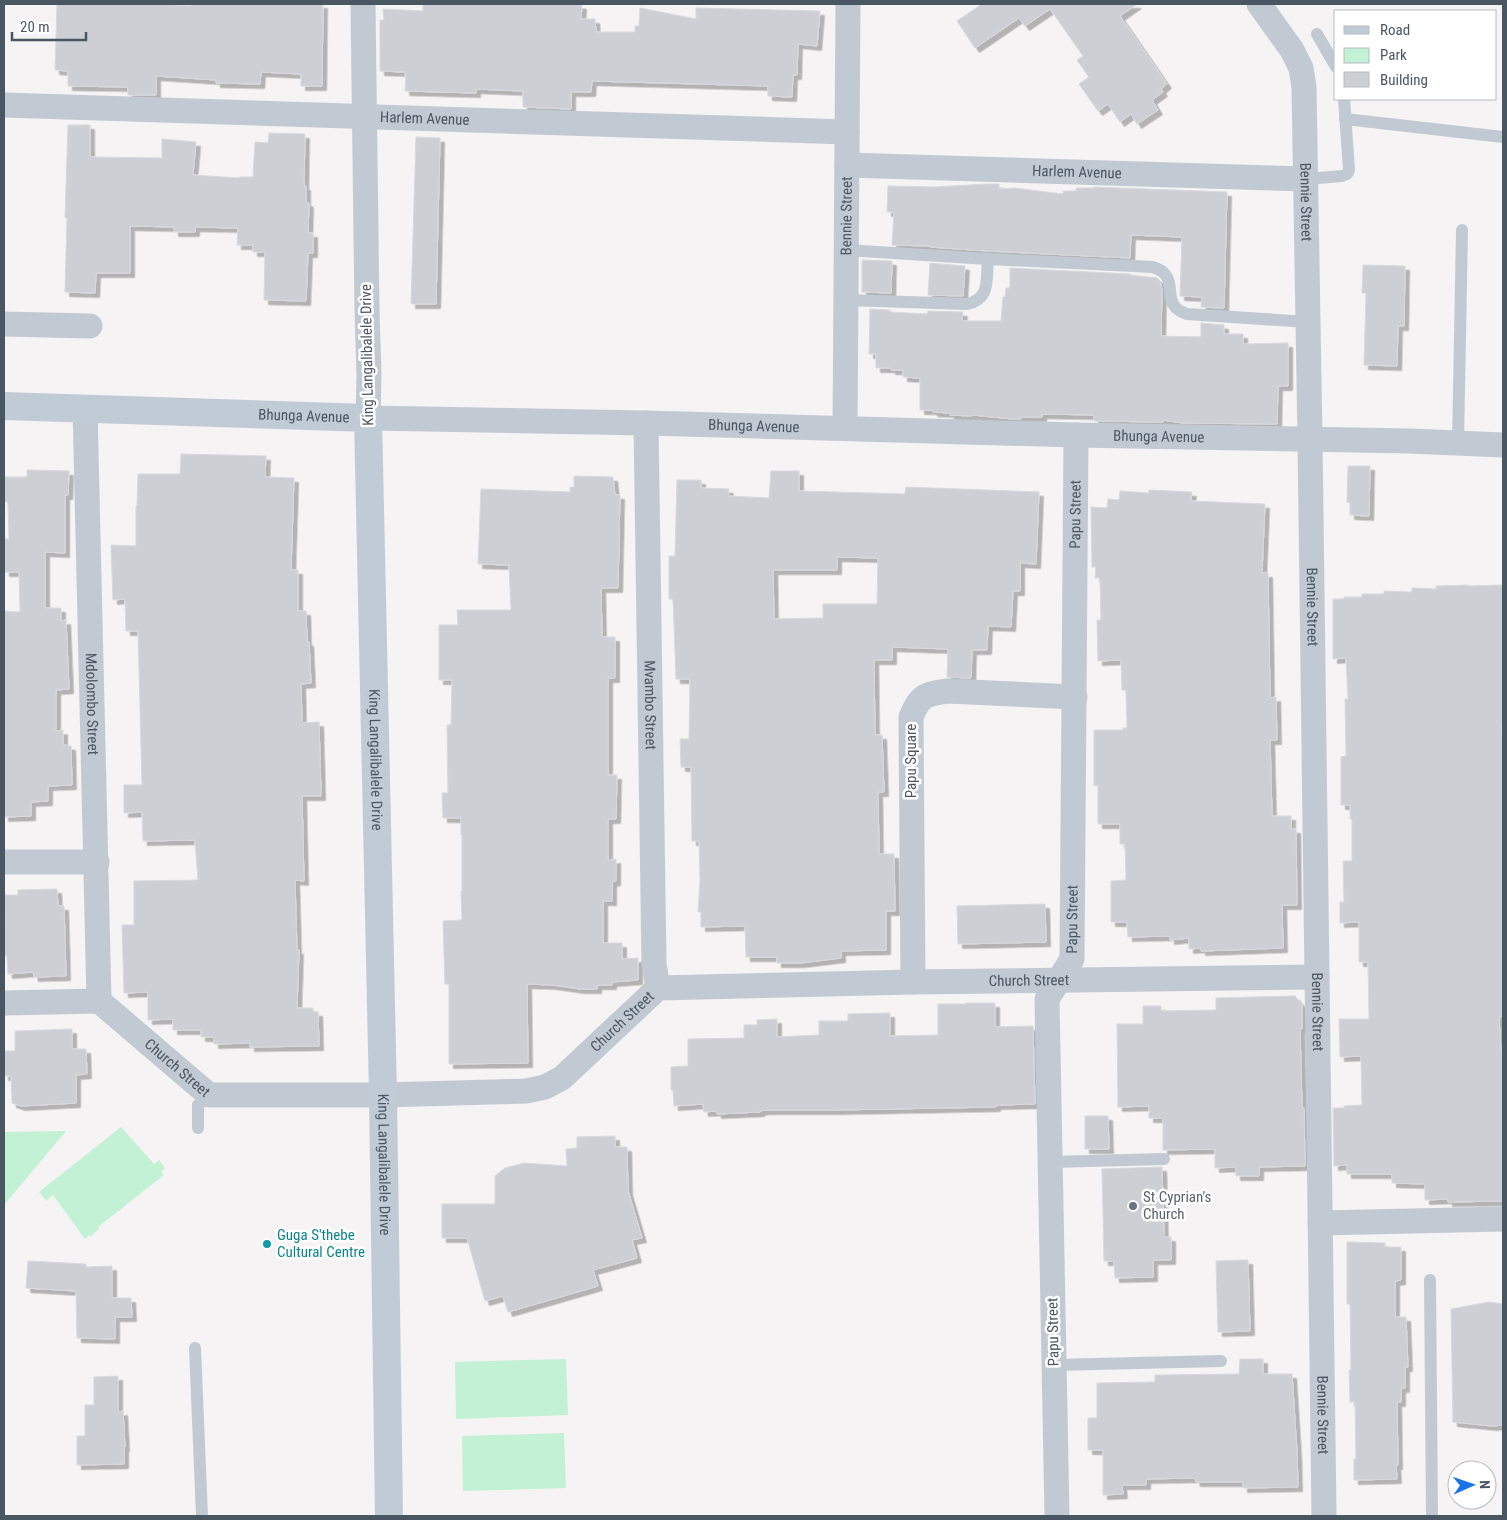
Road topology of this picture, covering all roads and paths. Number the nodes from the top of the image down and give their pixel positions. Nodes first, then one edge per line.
1 (363, 4) edge
2 (848, 4) edge
3 (1259, 4) edge
4 (1317, 34) dead end
5 (1334, 64) edge
6 (1344, 100) edge
7 (4, 105) edge
8 (364, 116) junction
9 (1345, 118) junction
10 (847, 132) junction
11 (1503, 137) edge
12 (847, 165) junction
13 (1306, 179) junction
14 (1462, 230) dead end
15 (846, 250) junction
16 (988, 259) junction
17 (846, 300) junction
18 (1308, 322) junction
19 (4, 324) edge
20 (90, 326) dead end
21 (4, 406) edge
22 (85, 408) junction
23 (368, 418) junction
24 (646, 423) junction
25 (845, 428) junction
26 (1076, 435) junction
27 (1310, 439) junction
28 (1458, 443) junction
29 (1503, 445) edge
30 (1074, 697) junction
31 (4, 862) edge
32 (97, 862) junction
33 (1316, 977) junction
34 (1059, 980) junction
35 (913, 982) junction
36 (658, 988) junction
37 (100, 1000) junction
38 (4, 1003) edge
39 (209, 1095) junction
40 (383, 1095) junction
41 (198, 1128) dead end
42 (1164, 1159) dead end
43 (1050, 1162) junction
44 (1503, 1219) edge
45 (1320, 1223) junction
46 (1430, 1280) dead end
47 (195, 1348) dead end
48 (1221, 1361) dead end
49 (1054, 1365) junction
50 (202, 1516) edge
51 (389, 1516) edge
52 (1057, 1516) edge
53 (1324, 1516) edge
54 (1432, 1516) edge

1 - 8 street, King Langalibalele Drive
2 - 10 street, Bennie Street
3 - 13 street, Bennie Street
4 - 5 lane
6 - 9 lane
7 - 8 street, Harlem Avenue
8 - 10 street, Harlem Avenue
8 - 23 street, King Langalibalele Drive
9 - 11 lane
9 - 13 lane
10 - 12 street, Bennie Street
12 - 13 street, Harlem Avenue
12 - 15 street, Bennie Street
13 - 18 street, Bennie Street
14 - 28 lane
15 - 16 lane
15 - 17 street, Bennie Street
16 - 17 lane
16 - 18 lane
17 - 25 street, Bennie Street
18 - 27 street, Bennie Street
19 - 20 street
21 - 22 street, Bhunga Avenue
22 - 23 street, Bhunga Avenue
22 - 32 street, Mdolombo Street
23 - 24 street, Bhunga Avenue
23 - 40 street, King Langalibalele Drive
24 - 25 street, Bhunga Avenue
24 - 36 street, Mvambo Street
25 - 26 street, Bhunga Avenue
26 - 27 street, Bhunga Avenue
26 - 30 street, Papu Street
27 - 28 street, Bhunga Avenue
27 - 33 street, Bennie Street
28 - 29 street, Bhunga Avenue
30 - 34 street, Papu Street
30 - 35 street, Papu Square
31 - 32 street
32 - 37 street, Mdolombo Street
33 - 34 street, Church Street
33 - 45 street, Bennie Street
34 - 35 street, Church Street
34 - 43 street, Papu Street
35 - 36 street, Church Street
36 - 40 street, Church Street
37 - 38 street
37 - 39 street, Church Street
39 - 40 street, Church Street
39 - 41 lane
40 - 51 street, King Langalibalele Drive
42 - 43 lane
43 - 49 street, Papu Street
44 - 45 street
45 - 53 street, Bennie Street
46 - 54 lane
47 - 50 lane
48 - 49 lane
49 - 52 street, Papu Street

